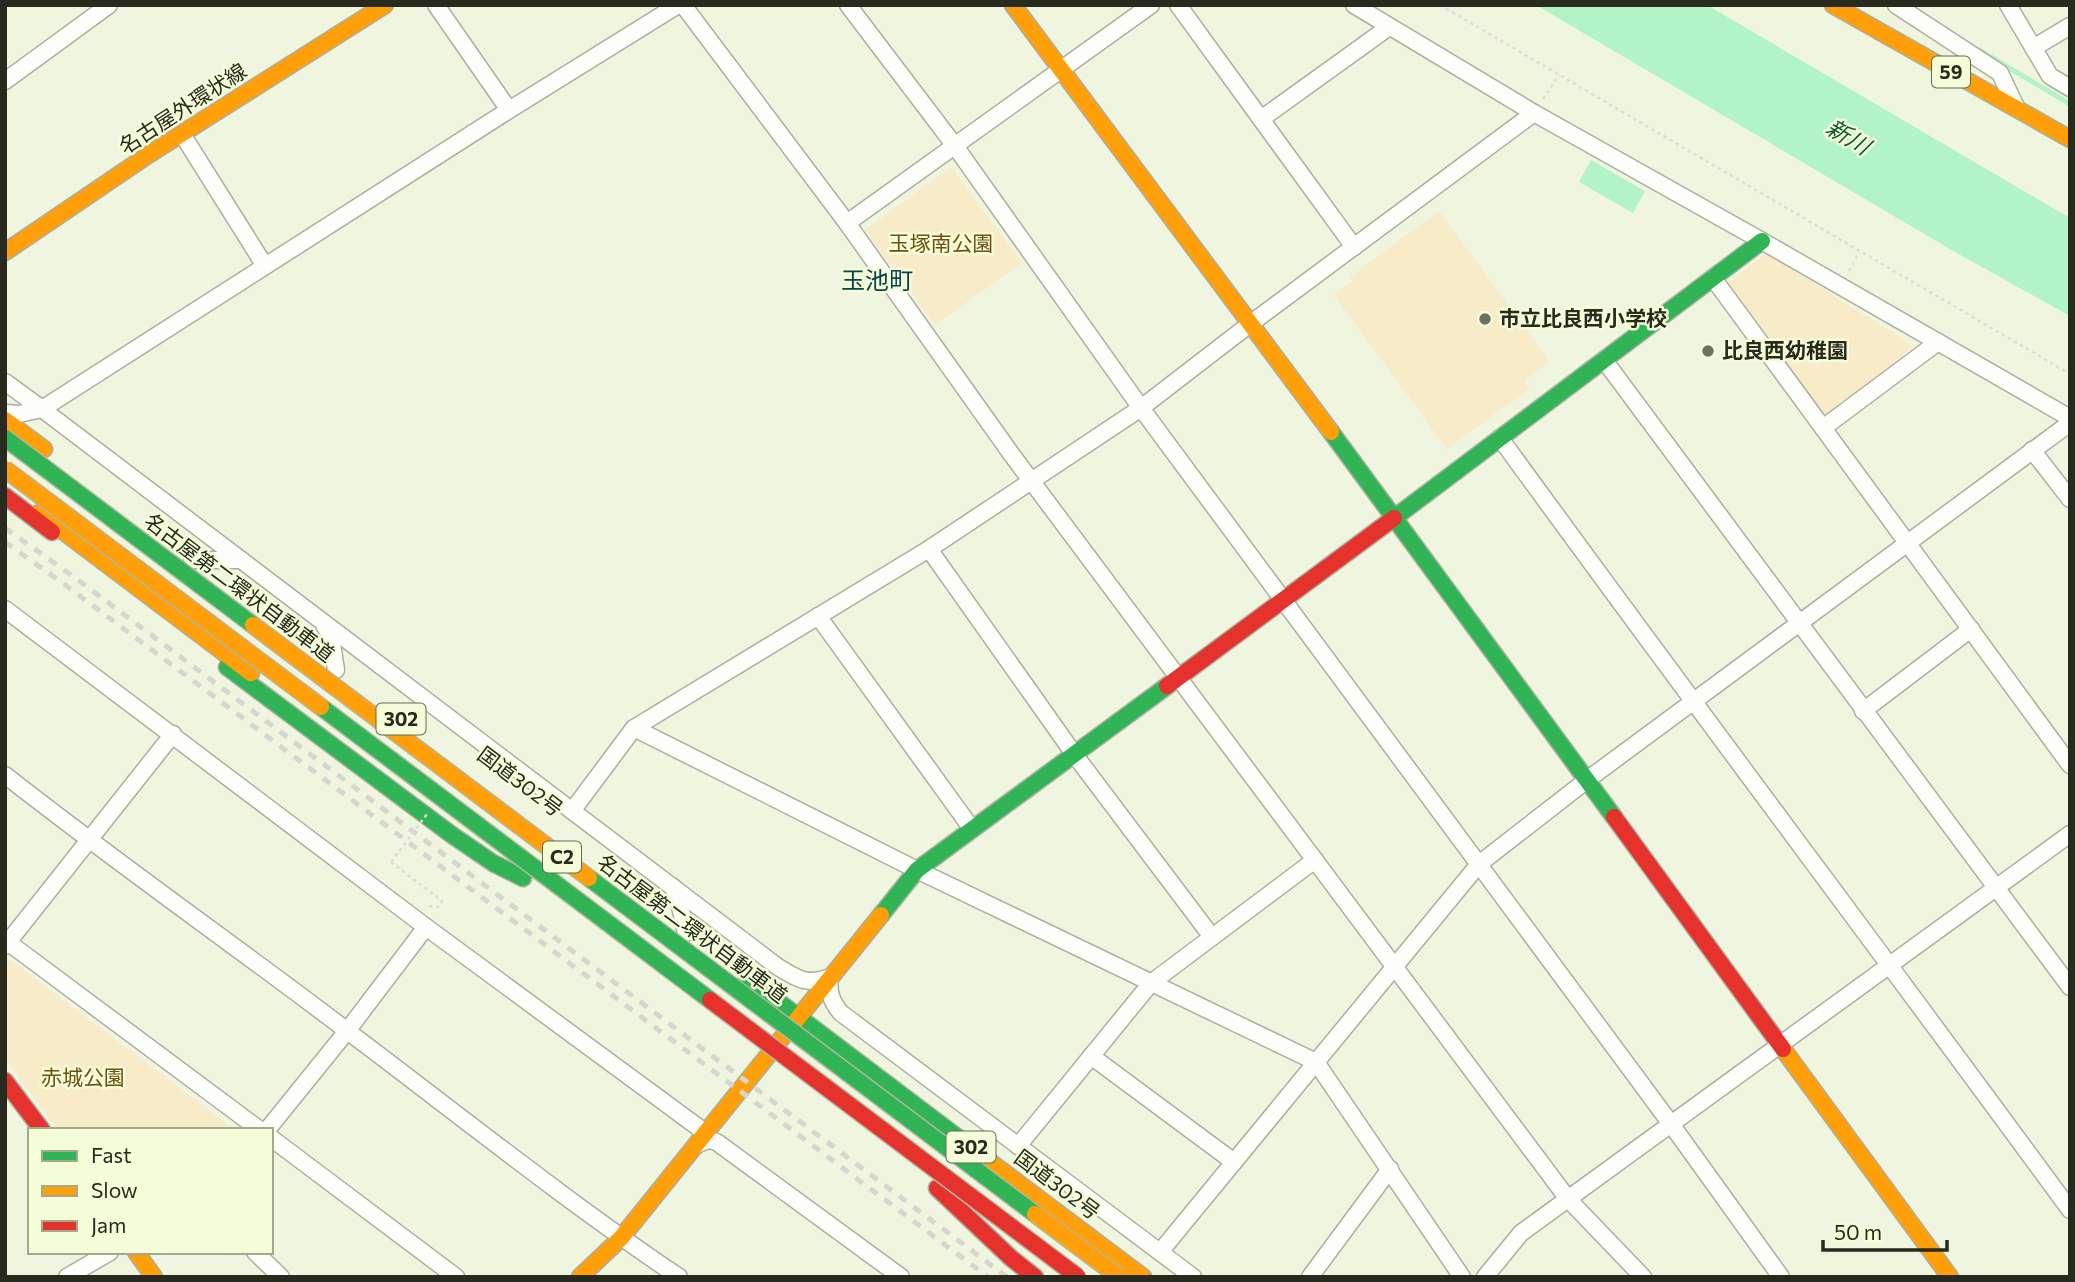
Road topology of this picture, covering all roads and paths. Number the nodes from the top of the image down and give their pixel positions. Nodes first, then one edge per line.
1 (109, 5) edge
2 (385, 5) edge
3 (436, 5) edge
4 (678, 5) edge
5 (683, 5) edge
6 (848, 5) edge
7 (1013, 5) edge
8 (1151, 5) edge
9 (1178, 5) edge
10 (1354, 5) edge
11 (1440, 5) edge
12 (1833, 5) edge
13 (1896, 5) edge
14 (2008, 5) edge
15 (2070, 26) edge
16 (1389, 27) junction
17 (2033, 48) junction
18 (1061, 70) junction
19 (1559, 75) junction
20 (5, 81) edge
21 (2070, 88) edge
22 (509, 110) junction
23 (2018, 110) junction
24 (1534, 113) junction
25 (1261, 119) junction
26 (182, 135) junction
27 (2070, 139) edge
28 (955, 146) junction
29 (847, 223) junction
30 (1762, 241) junction
31 (1354, 247) junction
32 (1860, 251) junction
33 (5, 252) edge
34 (265, 266) junction
35 (1713, 278) junction
36 (1841, 286) junction
37 (1250, 324) junction
38 (1938, 342) junction
39 (1604, 360) junction
40 (2070, 374) edge
41 (5, 382) edge
42 (1141, 408) junction
43 (42, 409) junction
44 (5, 413) edge
45 (5, 420) edge
46 (2070, 420) edge
47 (1823, 428) junction
48 (5, 438) edge
49 (1500, 438) junction
50 (2032, 450) junction
51 (5, 469) edge
52 (1032, 481) junction
53 (5, 487) edge
54 (5, 496) edge
55 (2070, 499) edge
56 (1395, 517) junction
57 (1909, 544) junction
58 (929, 549) junction
59 (191, 560) junction
60 (241, 561) junction
61 (1284, 600) junction
62 (5, 609) edge
63 (818, 616) junction
64 (321, 620) junction
65 (1798, 624) junction
66 (1971, 629) junction
67 (336, 670) junction
68 (1179, 676) junction
69 (1692, 703) junction
70 (1863, 710) junction
71 (634, 728) junction
72 (173, 734) junction
73 (1074, 754) junction
74 (2070, 765) edge
75 (5, 775) edge
76 (1587, 780) junction
77 (572, 811) junction
78 (972, 829) junction
79 (2070, 834) edge
80 (89, 841) junction
81 (1315, 860) junction
82 (391, 862) dead end
83 (1479, 864) junction
84 (917, 870) junction
85 (523, 878) junction
86 (673, 887) junction
87 (1996, 889) junction
88 (438, 898) dead end
89 (426, 927) junction
90 (686, 933) junction
91 (1212, 937) junction
92 (7, 944) edge
93 (1891, 965) junction
94 (1394, 967) junction
95 (830, 977) junction
96 (1151, 983) junction
97 (2070, 987) edge
98 (799, 1017) junction
99 (348, 1031) junction
100 (1780, 1045) junction
101 (1091, 1056) junction
102 (765, 1059) junction
103 (1316, 1062) junction
104 (918, 1071) junction
105 (875, 1074) junction
106 (5, 1081) edge
107 (1671, 1124) junction
108 (41, 1128) edge
109 (257, 1128) edge
110 (269, 1128) edge
111 (701, 1139) junction
112 (273, 1140) edge
113 (1018, 1146) junction
114 (1234, 1162) junction
115 (1390, 1169) junction
116 (937, 1188) junction
117 (1568, 1199) junction
118 (2070, 1210) edge
119 (621, 1238) junction
120 (1160, 1252) junction
121 (107, 1254) edge
122 (137, 1254) edge
123 (257, 1254) edge
124 (1191, 1276) edge
125 (67, 1277) edge
126 (154, 1277) edge
127 (281, 1277) edge
128 (456, 1277) edge
129 (580, 1277) edge
130 (679, 1277) edge
131 (901, 1277) edge
132 (1035, 1277) edge
133 (1054, 1277) edge
134 (1078, 1277) edge
135 (1119, 1277) edge
136 (1143, 1277) edge
137 (1310, 1277) edge
138 (1462, 1277) edge
139 (1485, 1277) edge
140 (1643, 1277) edge
141 (1781, 1277) edge
142 (1950, 1277) edge

1 - 20 street
2 - 26 main road, 名古屋外環状線
3 - 22 street
4 - 22 street
5 - 29 street
6 - 28 street
7 - 18 main road
8 - 18 street
9 - 25 street
10 - 16 street
11 - 19 path
12 - 23 main road, 59
13 - 23 street
14 - 17 street
15 - 17 street
16 - 24 street
16 - 25 street
17 - 21 street
18 - 28 street
18 - 37 main road
19 - 24 path
19 - 32 path
22 - 34 street
23 - 27 main road, 59
24 - 30 street
24 - 31 street
25 - 31 street
26 - 33 main road, 名古屋外環状線
26 - 34 street
28 - 29 street
28 - 42 street
29 - 52 street
30 - 35 main road
30 - 36 street
31 - 37 street
32 - 36 path
32 - 40 path
34 - 43 street
35 - 39 main road
35 - 47 street
36 - 38 street
37 - 42 street
37 - 56 main road
38 - 46 street
38 - 47 street
39 - 49 main road
39 - 65 street
41 - 43 street
42 - 52 street
42 - 61 street
43 - 44 street
43 - 60 street
45 - 59 main road, 国道302号 / 302
46 - 50 street
47 - 57 street
48 - 135 main road, 名古屋第二環状自動車道 / C2, bridge
49 - 56 main road
49 - 69 street
50 - 55 street
50 - 57 street
51 - 134 main road, C2, bridge
52 - 58 street
52 - 68 street
53 - 85 main road, 302
54 - 85 main road
56 - 61 main road
56 - 76 main road
57 - 65 street
57 - 66 street
58 - 63 street
58 - 73 street
59 - 60 street
59 - 67 main road, 国道302号 / 302
60 - 64 street
61 - 68 main road
61 - 83 street
62 - 72 street
63 - 71 street
63 - 78 street
64 - 67 street
64 - 77 street
65 - 69 street
65 - 70 street
66 - 70 street
66 - 74 street
67 - 90 main road, 国道302号 / 302
68 - 73 main road
68 - 81 street
69 - 76 street
69 - 93 street
70 - 87 street
71 - 77 street
71 - 84 street
72 - 80 street
72 - 89 street
73 - 78 main road
73 - 91 street
75 - 80 street
76 - 83 street
76 - 100 main road
77 - 86 street
78 - 84 main road
79 - 87 street
80 - 92 street
80 - 99 street
81 - 91 street
81 - 94 street
82 - 88 path
83 - 94 street
83 - 107 street
84 - 95 main road
84 - 96 street
85 - 102 main road, 302
86 - 90 street
86 - 95 street
87 - 93 street
87 - 97 street
89 - 99 street
89 - 111 street
90 - 98 main road, 国道302号 / 302
91 - 96 street
92 - 109 street
93 - 100 street
93 - 118 street
94 - 103 street
94 - 117 street
95 - 98 main road
95 - 104 street
96 - 101 street
96 - 103 street
98 - 102 main road
98 - 105 main road, 国道302号 / 302
99 - 110 street
99 - 119 street
100 - 107 street
100 - 142 main road
101 - 113 street
101 - 114 street
102 - 111 main road
102 - 116 main road, 302
103 - 114 street
103 - 115 street
104 - 105 street
104 - 113 street
105 - 136 main road, 国道302号 / 302
106 - 108 main road
107 - 117 street
107 - 141 street
111 - 119 main road
111 - 131 street
112 - 128 street
113 - 120 street
114 - 120 street
115 - 137 street
115 - 138 street
116 - 132 main road
116 - 133 main road, 302
117 - 139 street
117 - 140 street
119 - 129 main road
119 - 130 street
120 - 124 street
121 - 125 street
122 - 126 main road
123 - 127 street

